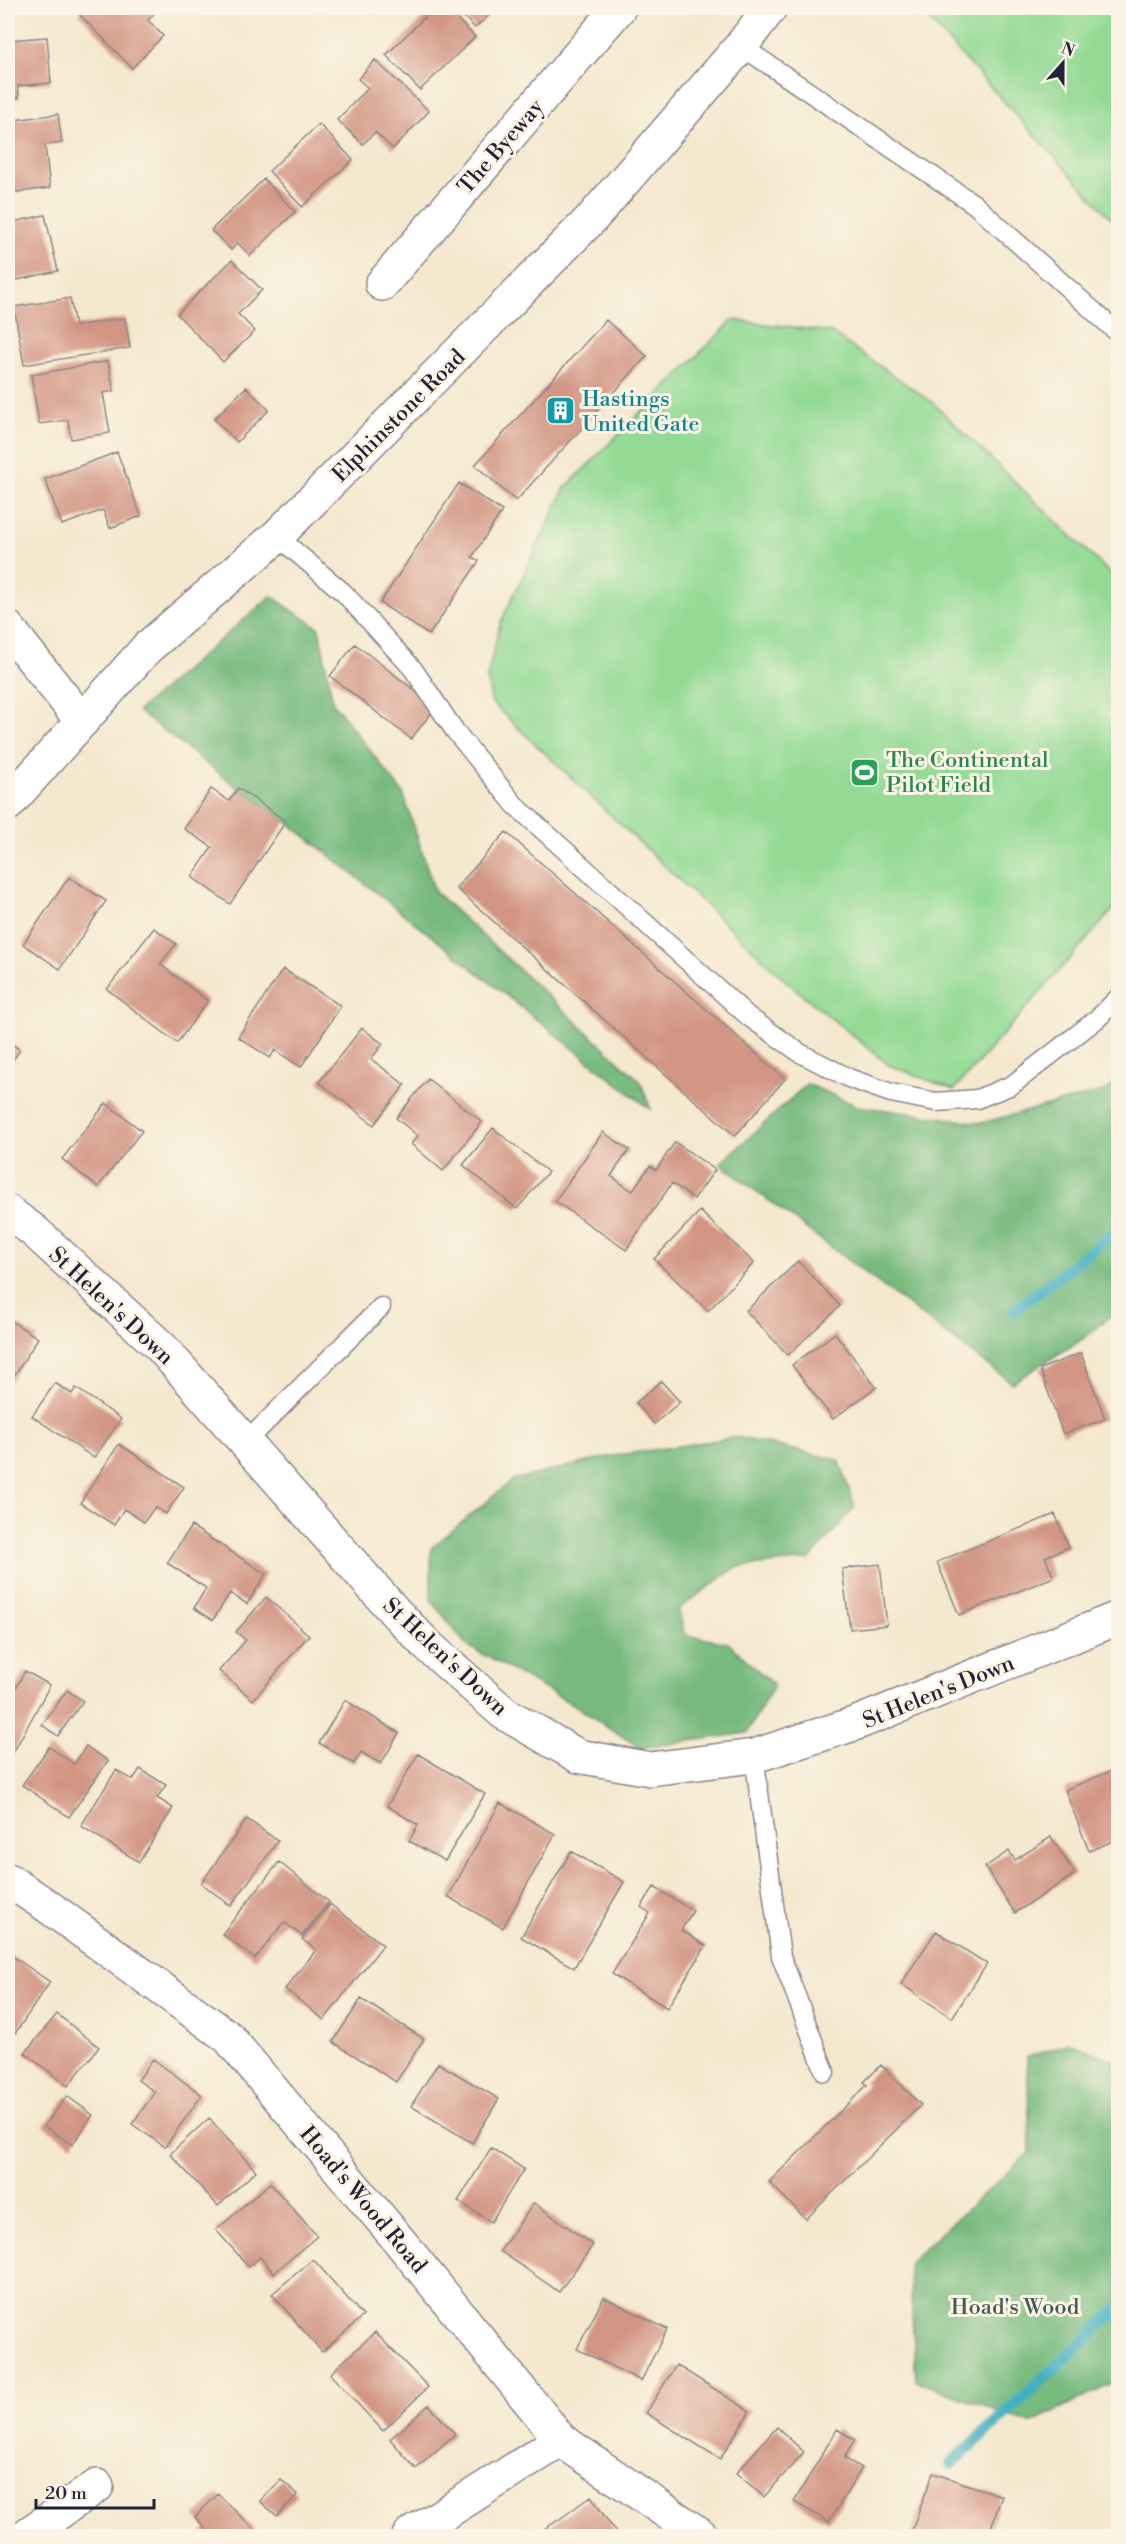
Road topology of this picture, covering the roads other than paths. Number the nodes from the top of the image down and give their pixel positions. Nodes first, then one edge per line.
1 (619, 8) edge
2 (770, 8) edge
3 (741, 46) junction
4 (382, 284) dead end
5 (1119, 333) edge
6 (277, 536) junction
7 (8, 628) edge
8 (82, 721) junction
9 (8, 804) edge
10 (1119, 998) edge
11 (8, 1212) edge
12 (381, 1307) dead end
13 (245, 1443) junction
14 (1119, 1618) edge
15 (754, 1756) junction
16 (8, 1880) edge
17 (825, 2072) dead end
18 (561, 2440) junction
19 (97, 2487) dead end
20 (25, 2536) edge
21 (410, 2536) edge
22 (702, 2536) edge

1 - 4 street, The Byeway
2 - 3 street, Elphinstone Road
3 - 5 lane
3 - 6 street, Elphinstone Road
6 - 8 street, Elphinstone Road
6 - 10 lane
7 - 8 street
8 - 9 street, Elphinstone Road
11 - 13 street, St Helen's Down
12 - 13 lane
13 - 15 street, St Helen's Down
14 - 15 street, St Helen's Down
15 - 17 lane
16 - 18 street, Hoad's Wood Road
18 - 21 street
18 - 22 street, Hoad's Wood Road
19 - 20 street

